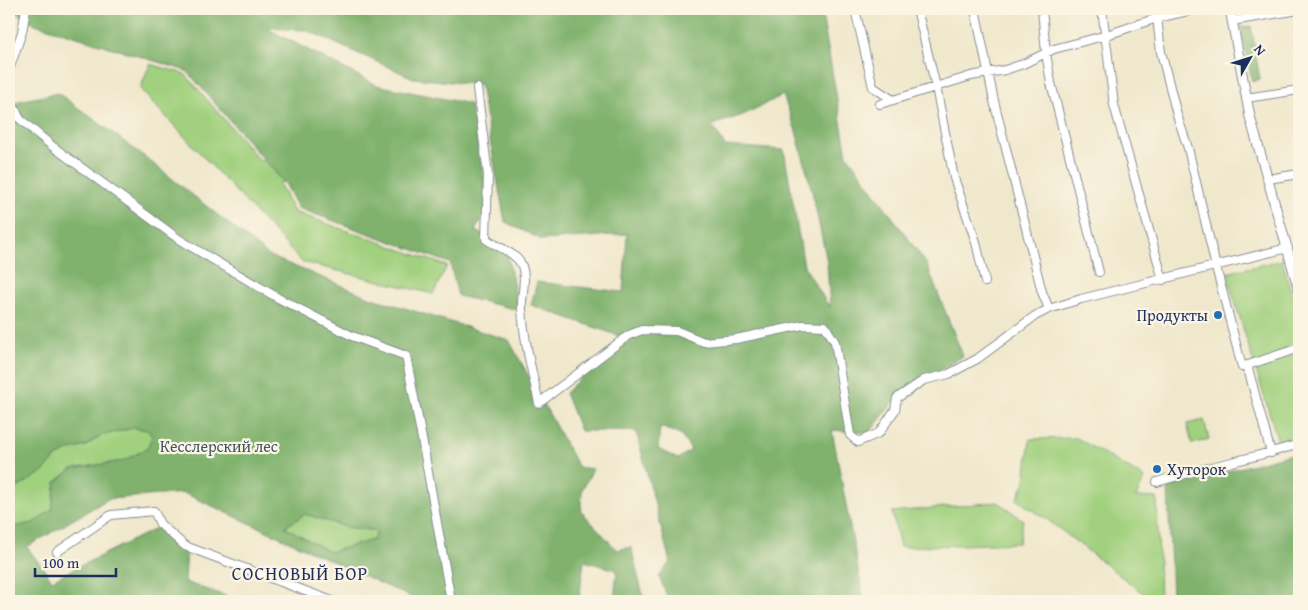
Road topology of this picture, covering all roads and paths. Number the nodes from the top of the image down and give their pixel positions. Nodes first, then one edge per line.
1 (26, 9) edge
2 (855, 9) edge
3 (918, 9) edge
4 (975, 9) edge
5 (1042, 9) edge
6 (1102, 9) edge
7 (1156, 9) edge
8 (1197, 9) edge
9 (1230, 9) edge
10 (1299, 10) edge
11 (1157, 18) junction
12 (1232, 21) junction
13 (1107, 35) junction
14 (1046, 53) junction
15 (9, 70) edge
16 (989, 72) junction
17 (936, 87) junction
18 (477, 88) dead end
19 (1299, 90) edge
20 (9, 97) edge
21 (1246, 98) junction
22 (893, 100) junction
23 (880, 104) dead end
24 (1299, 174) edge
25 (1268, 179) junction
26 (1288, 248) junction
27 (1216, 267) junction
28 (1099, 272) dead end
29 (1163, 280) junction
30 (985, 282) dead end
31 (1299, 290) edge
32 (1049, 309) junction
33 (1299, 348) edge
34 (1244, 366) junction
35 (1299, 444) edge
36 (1271, 453) junction
37 (1157, 482) dead end
38 (57, 552) dead end
39 (332, 601) edge
40 (451, 601) edge

1 - 15 street
2 - 22 street
3 - 17 street
4 - 16 street
5 - 14 street
6 - 13 street
7 - 11 street
8 - 11 street
9 - 12 main road
10 - 12 street
11 - 13 street
11 - 27 street
12 - 21 main road
13 - 14 street
13 - 29 street
14 - 16 street
14 - 28 street
16 - 17 street
16 - 32 street
17 - 22 street
17 - 30 street
18 - 32 street
19 - 21 street
20 - 40 street
21 - 25 main road
22 - 23 street
24 - 25 street
25 - 26 main road
26 - 27 street
26 - 31 main road
27 - 29 street
27 - 34 street
29 - 32 street
33 - 34 street
34 - 36 street
35 - 36 street
36 - 37 street
38 - 39 street

